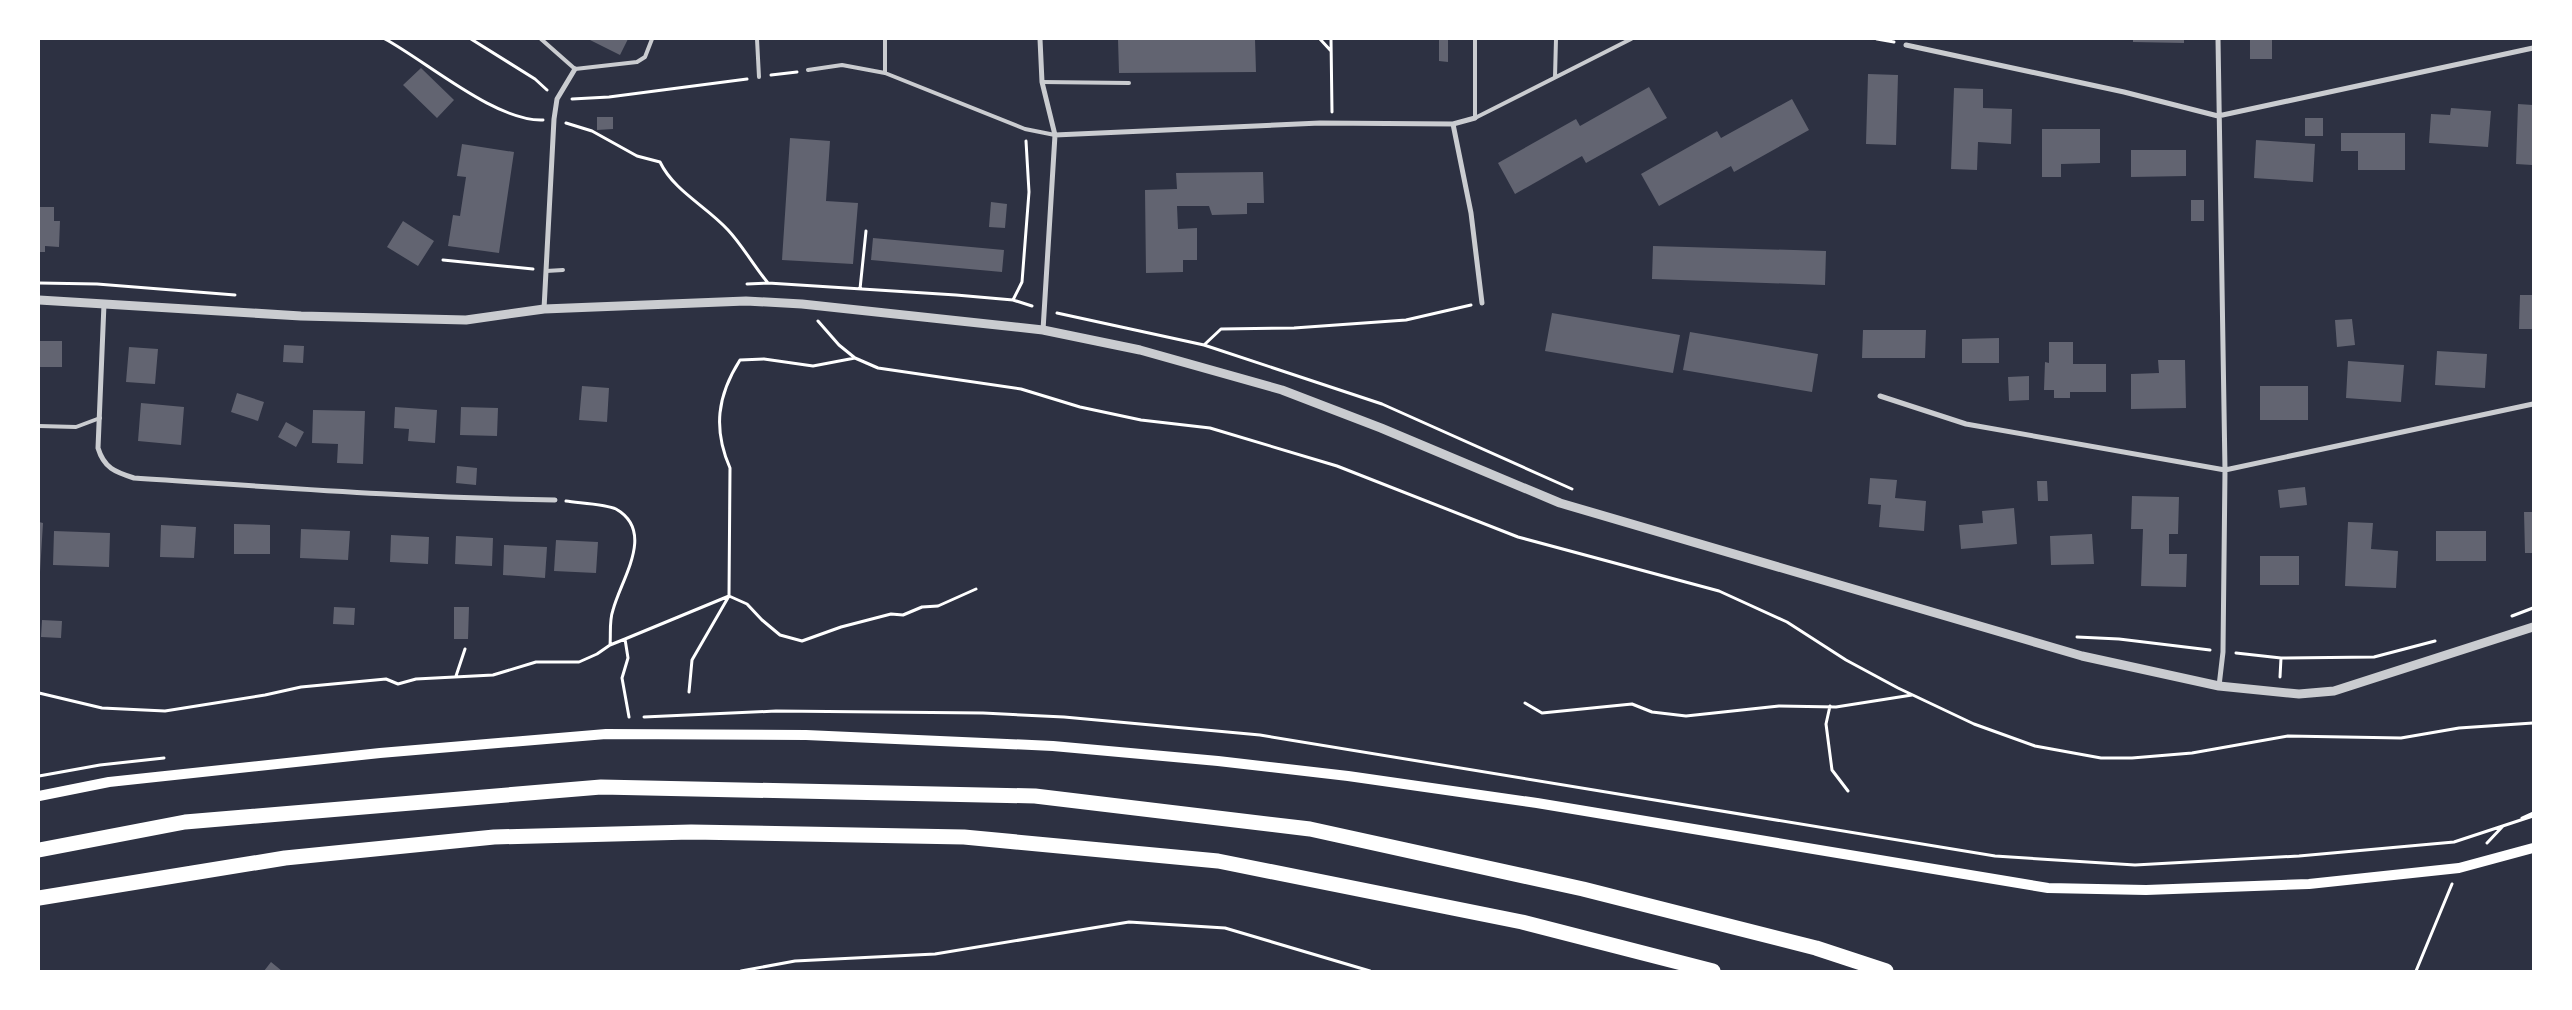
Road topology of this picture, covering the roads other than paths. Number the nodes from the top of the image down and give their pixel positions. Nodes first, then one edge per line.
1 (541, 39) edge
2 (652, 39) edge
3 (757, 39) edge
4 (885, 39) edge
5 (1040, 39) edge
6 (1475, 39) edge
7 (1556, 39) edge
8 (1631, 39) edge
9 (2218, 39) edge
10 (1906, 45) dead end
11 (2533, 48) edge
12 (575, 68) junction
13 (808, 70) road end
14 (885, 73) junction
15 (759, 77) road end
16 (1556, 77) junction
17 (1042, 82) junction
18 (1129, 83) dead end
19 (2218, 116) junction
20 (1475, 118) junction
21 (1453, 124) junction
22 (1055, 135) junction
23 (546, 270) junction
24 (563, 270) dead end
25 (39, 300) edge
26 (1482, 303) road end
27 (104, 304) junction
28 (544, 309) junction
29 (1043, 330) junction
30 (1880, 396) dead end
31 (2533, 404) edge
32 (100, 418) junction
33 (39, 426) edge
34 (2225, 470) junction
35 (555, 500) road end
36 (2533, 627) edge
37 (2220, 686) junction
38 (39, 796) edge
39 (2533, 848) edge
40 (39, 850) edge
41 (39, 898) edge
42 (1713, 971) edge
43 (1886, 971) edge

1 - 12 lane
2 - 12 lane
3 - 15 lane
4 - 14 lane
5 - 17 street
6 - 20 lane
7 - 16 lane
8 - 16 lane
9 - 19 street
10 - 19 street
11 - 19 street
12 - 23 street
13 - 14 lane
14 - 22 lane
16 - 20 lane
17 - 18 lane
17 - 22 street
19 - 34 street
20 - 21 street
21 - 22 street
21 - 26 street
22 - 29 street
23 - 24 lane
23 - 28 street
25 - 27 street
27 - 28 street
27 - 32 street
28 - 29 street
29 - 37 street
30 - 34 street
31 - 34 street
32 - 33 lane
32 - 35 street
34 - 37 street
36 - 37 street
38 - 39 main road
40 - 43 highway
41 - 42 highway

